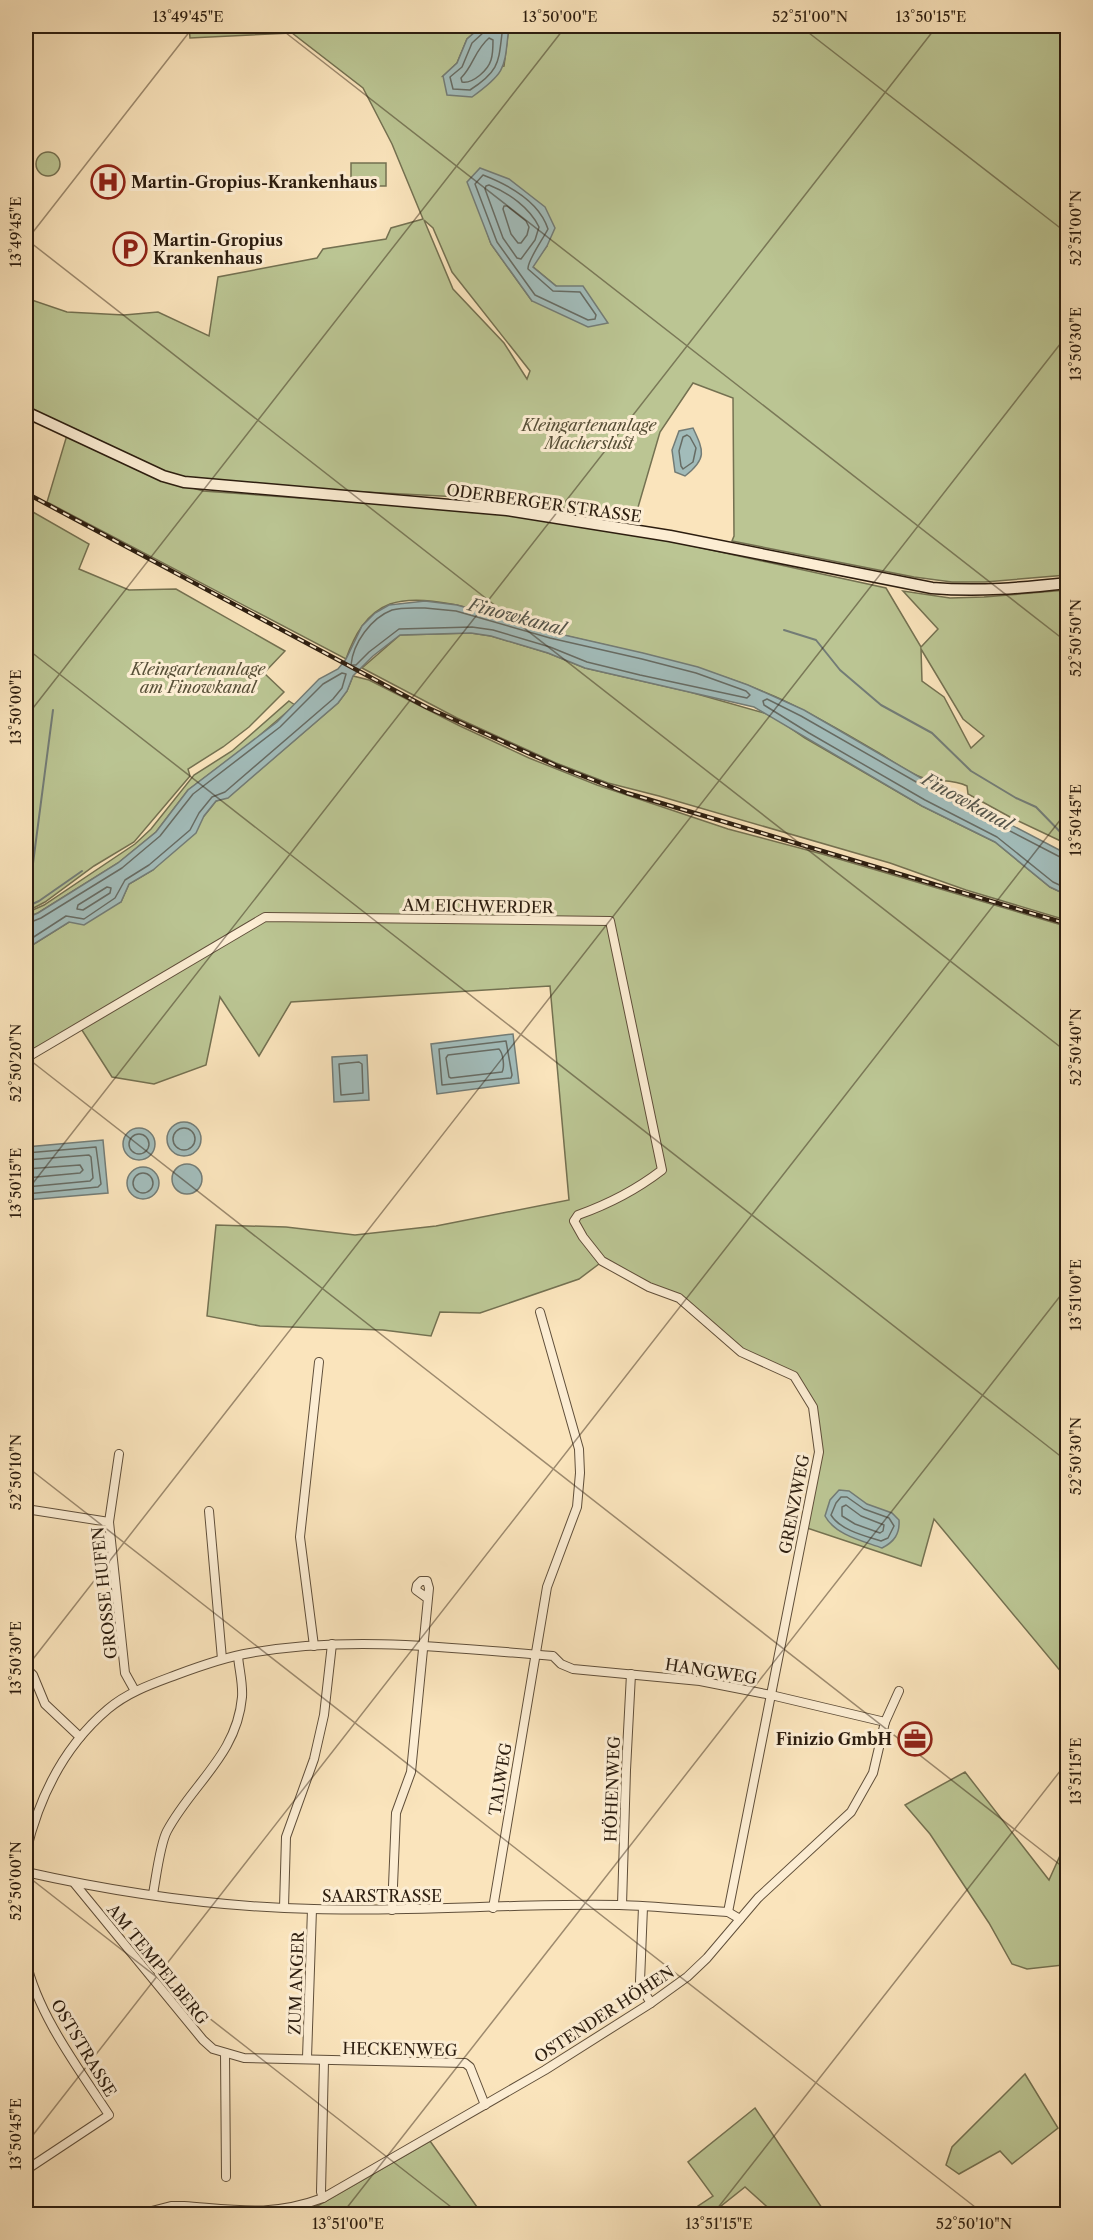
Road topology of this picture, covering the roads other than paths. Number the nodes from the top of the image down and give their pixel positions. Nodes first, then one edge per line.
1 (26, 412) edge
2 (1068, 584) edge
3 (26, 1058) edge
4 (574, 1221) joint
5 (540, 1312) dead end
6 (318, 1362) dead end
7 (119, 1454) dead end
8 (26, 1509) edge
9 (209, 1511) dead end
10 (109, 1522) junction
11 (427, 1598) dead end
12 (332, 1644) junction
13 (314, 1646) junction
14 (423, 1646) junction
15 (534, 1654) junction
16 (238, 1656) junction
17 (222, 1659) junction
18 (26, 1668) edge
19 (632, 1674) junction
20 (135, 1691) junction
21 (899, 1691) dead end
22 (771, 1695) junction
23 (885, 1722) junction
24 (80, 1737) junction
25 (26, 1852) edge
26 (26, 1872) edge
27 (75, 1884) junction
28 (153, 1894) junction
29 (622, 1905) junction
30 (284, 1907) junction
31 (643, 1907) junction
32 (493, 1908) junction
33 (312, 1909) junction
34 (392, 1910) junction
35 (728, 1912) junction
36 (740, 1919) junction
37 (26, 1961) edge
38 (651, 2002) junction
39 (225, 2053) junction
40 (307, 2058) junction
41 (324, 2061) junction
42 (485, 2105) junction
43 (26, 2170) edge
44 (226, 2177) dead end
45 (323, 2198) junction
46 (207, 2211) edge
47 (140, 2214) edge

1 - 2 main road, ODERBERGER STRASSE
3 - 4 street, AM EICHWERDER
4 - 22 street, GRENZWEG
5 - 15 street, TALWEG
6 - 13 street
7 - 10 street, GROSSE HUFEN
8 - 10 street
9 - 17 street
10 - 20 street, GROSSE HUFEN
11 - 14 street
12 - 13 street, HANGWEG
12 - 14 street, HANGWEG
12 - 30 street
13 - 16 street, HANGWEG
14 - 15 street, HANGWEG
14 - 34 street
15 - 19 street, HANGWEG
15 - 32 street, TALWEG
16 - 17 street, HANGWEG
16 - 28 street
17 - 20 street, HANGWEG
18 - 24 street
19 - 22 street, HANGWEG
19 - 29 street, HÖHENWEG
20 - 24 street, HANGWEG
21 - 23 street, OSTENDER HÖHEN
22 - 23 street, HANGWEG
22 - 35 street, GRENZWEG
23 - 36 street, OSTENDER HÖHEN
24 - 25 street, HANGWEG
26 - 27 street, SAARSTRASSE
27 - 28 street, SAARSTRASSE
27 - 39 street, AM TEMPELBERG
28 - 30 street, SAARSTRASSE
29 - 31 street, SAARSTRASSE
29 - 32 street, SAARSTRASSE
30 - 33 street, SAARSTRASSE
31 - 35 street, SAARSTRASSE
31 - 38 street
32 - 34 street, SAARSTRASSE
33 - 34 street, SAARSTRASSE
33 - 40 street, ZUM ANGER
35 - 36 street, SAARSTRASSE
36 - 38 street, OSTENDER HÖHEN
37 - 43 street, OSTSTRASSE
38 - 42 street, OSTENDER HÖHEN
39 - 40 street, AM TEMPELBERG
39 - 44 street
40 - 41 street, AM TEMPELBERG
41 - 42 street, HECKENWEG
41 - 45 street
42 - 45 street, OSTENDER HÖHEN
45 - 46 street, OSTENDER HÖHEN
46 - 47 street, OSTENDER HÖHEN

